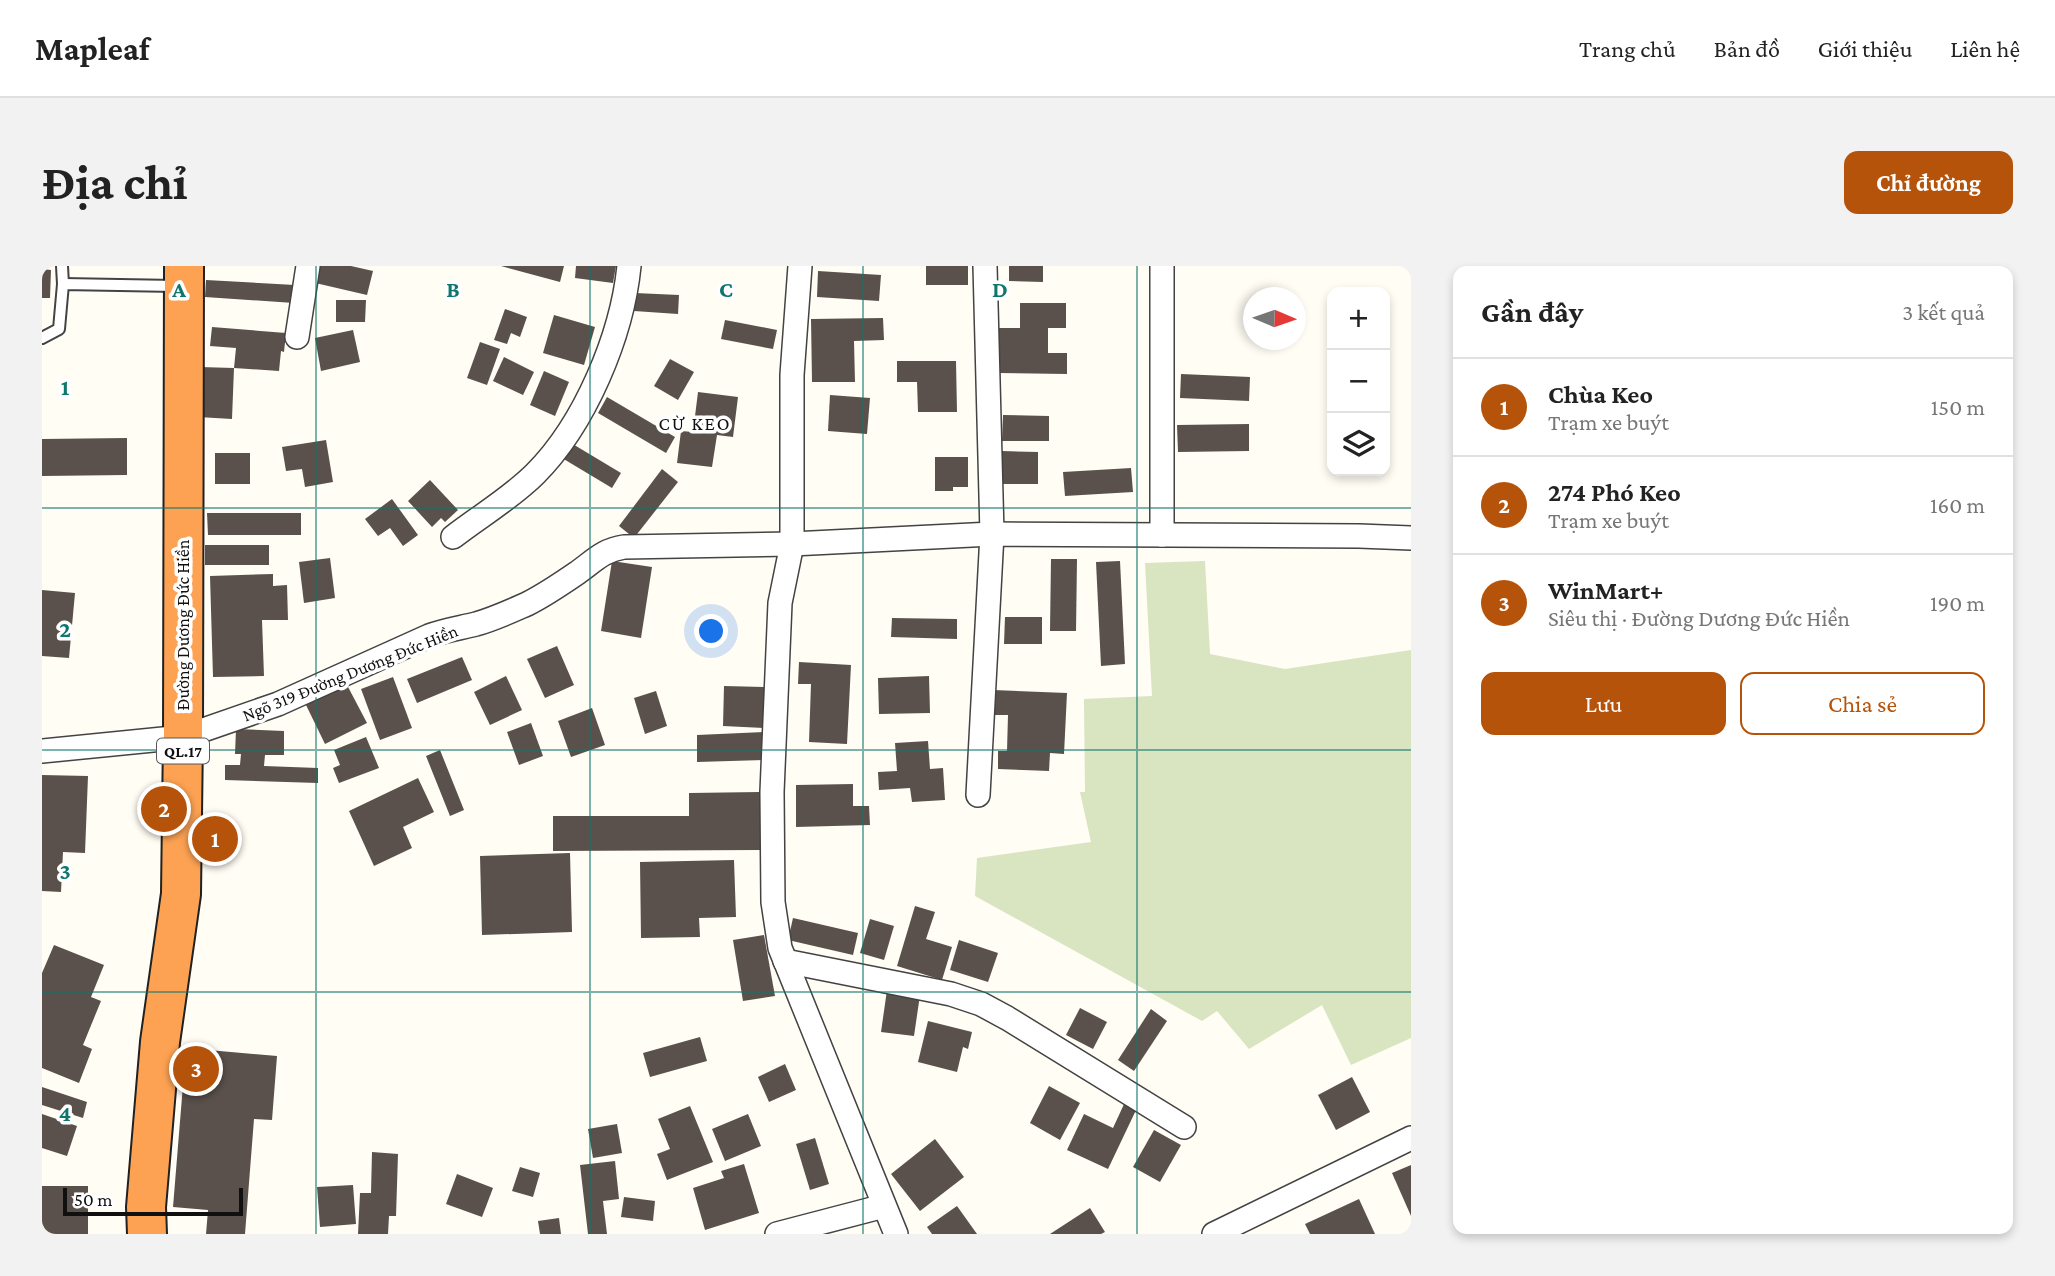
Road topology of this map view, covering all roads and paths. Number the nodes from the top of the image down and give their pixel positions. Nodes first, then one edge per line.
1 (62, 266) edge
2 (308, 266) edge
3 (629, 266) edge
4 (800, 266) edge
5 (985, 266) edge
6 (1162, 266) edge
7 (183, 276) edge
8 (63, 284) junction
9 (297, 337) dead end
10 (42, 338) edge
11 (992, 534) junction
12 (1161, 535) junction
13 (453, 537) dead end
14 (1411, 538) edge
15 (792, 544) junction
16 (183, 737) junction
17 (42, 751) edge
18 (978, 795) dead end
19 (785, 961) junction
20 (1184, 1127) dead end
21 (1411, 1138) edge
22 (884, 1206) junction
23 (147, 1234) edge
24 (777, 1234) edge
25 (896, 1234) edge
26 (1214, 1234) edge

1 - 8 lane
2 - 9 street
3 - 13 street
4 - 15 street
5 - 11 street
6 - 12 street
7 - 8 lane
7 - 16 highway, Đường Dương Đức Hiền / QL.17
8 - 10 lane
11 - 12 street, Ngõ 319 Đường Dương Đức Hiền
11 - 15 street, Ngõ 319 Đường Dương Đức Hiền
11 - 18 street
12 - 14 street, Ngõ 319 Đường Dương Đức Hiền
15 - 16 street, Ngõ 319 Đường Dương Đức Hiền
15 - 19 street
16 - 17 street, Ngõ 319 Đường Dương Đức Hiền
16 - 23 highway, Đường Dương Đức Hiền / QL.17
19 - 20 street
19 - 22 street
21 - 26 street
22 - 24 street
22 - 25 street

